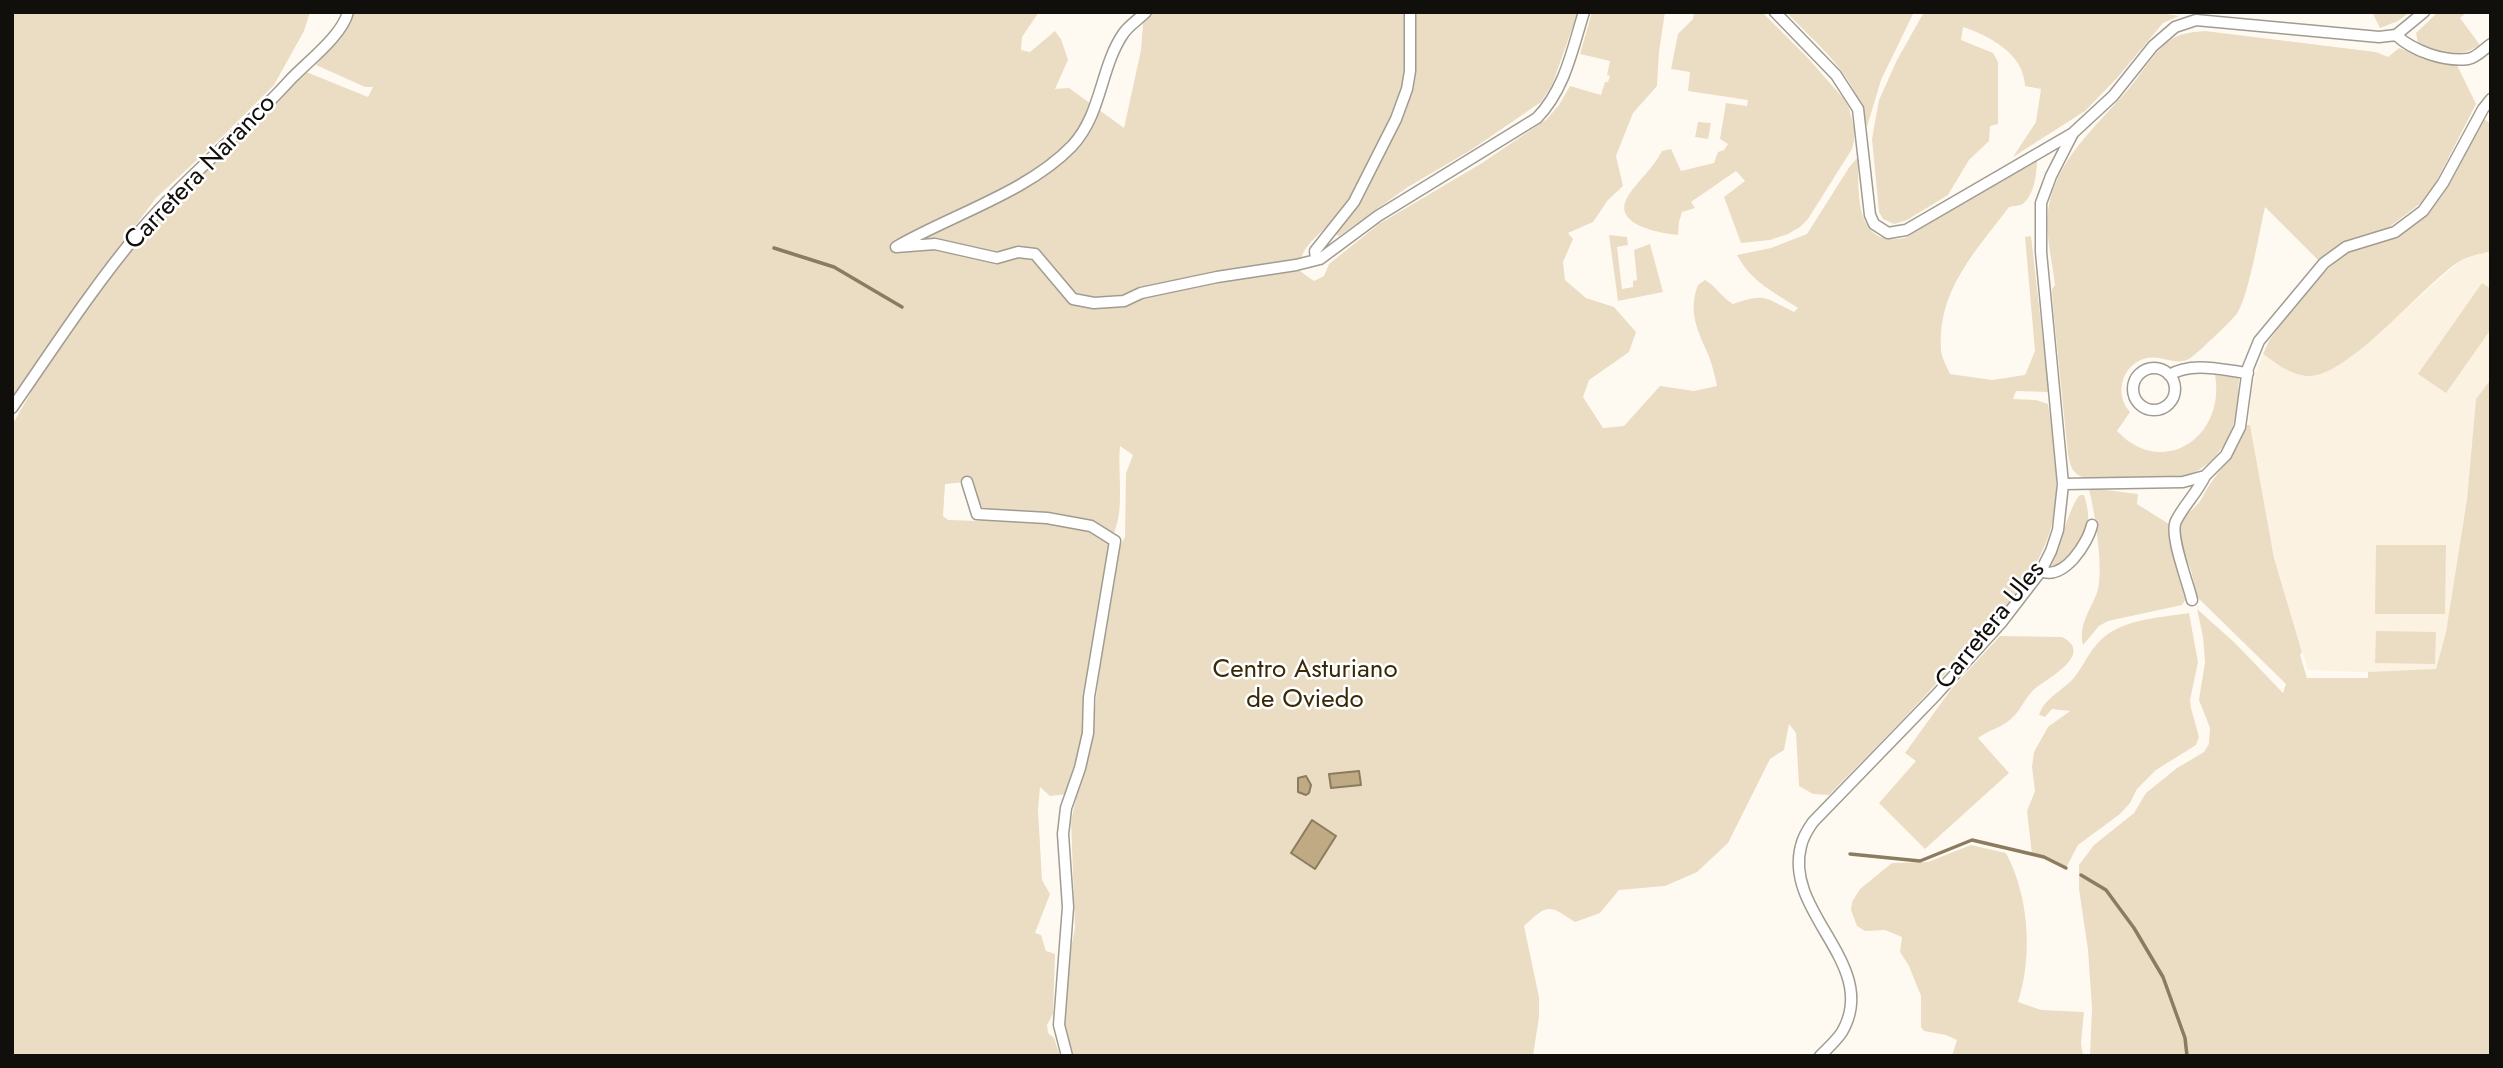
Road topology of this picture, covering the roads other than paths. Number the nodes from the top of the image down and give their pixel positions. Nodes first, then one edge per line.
1 (348, 12) edge
2 (1146, 12) edge
3 (1410, 12) edge
4 (1584, 12) edge
5 (1775, 12) edge
6 (2424, 12) edge
7 (2396, 35) junction
8 (2491, 44) edge
9 (2491, 99) edge
10 (2073, 133) junction
11 (1316, 258) junction
12 (2248, 373) junction
13 (2169, 375) junction
14 (12, 408) edge
15 (2205, 475) junction
16 (967, 482) dead end
17 (2063, 484) junction
18 (2092, 525) dead end
19 (2041, 571) junction
20 (2192, 600) dead end
21 (1067, 1056) edge
22 (1820, 1056) edge

1 - 14 street, Carretera Naranco
2 - 11 street
3 - 11 street
4 - 11 street
5 - 10 street
6 - 7 street
7 - 8 street
7 - 10 street
9 - 12 street
10 - 17 street, Carretera Ules
12 - 13 street
12 - 15 street
13 - 13 street
15 - 17 street
15 - 20 street
16 - 21 street
17 - 19 street, Carretera Ules
18 - 19 street
19 - 22 street, Carretera Ules

